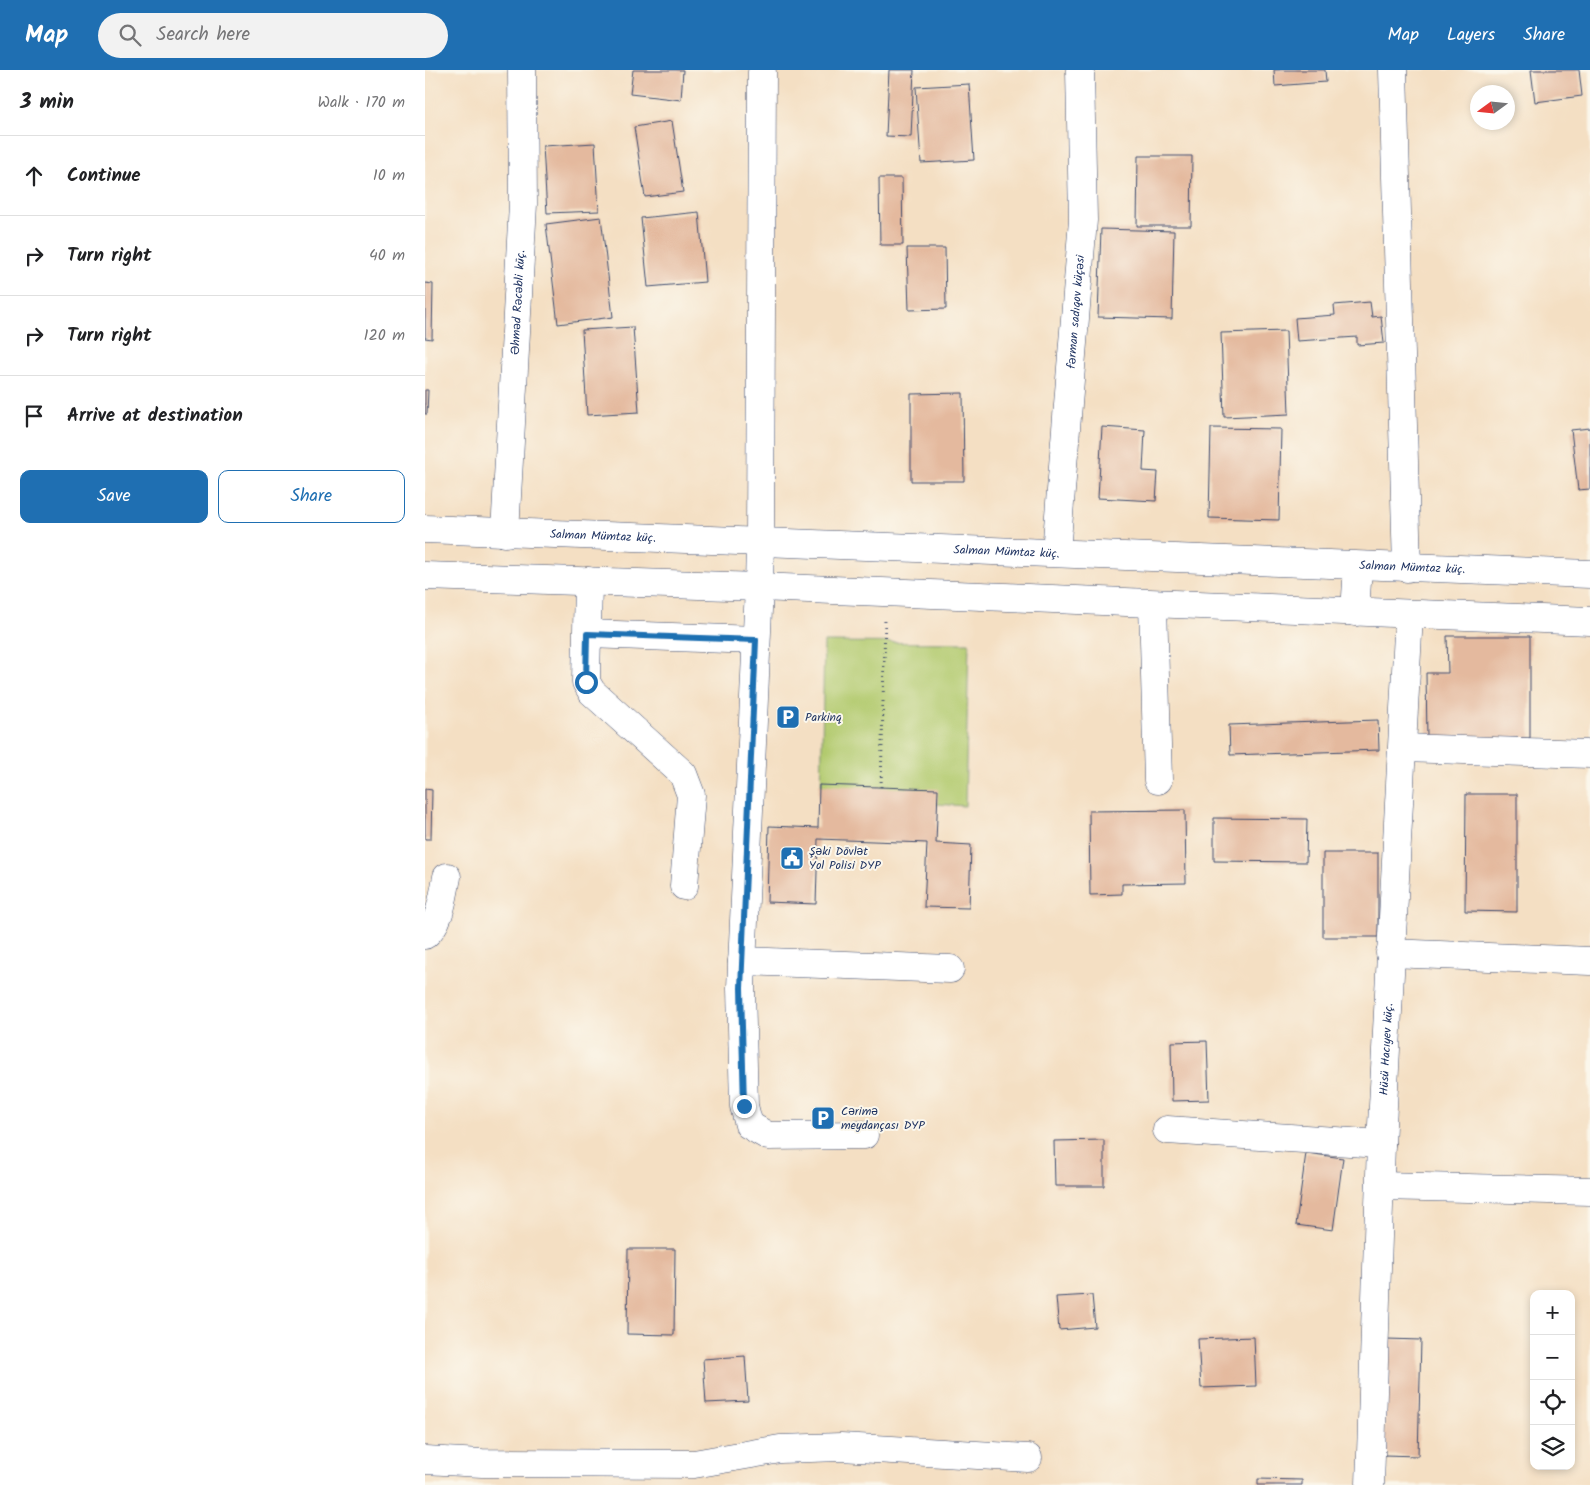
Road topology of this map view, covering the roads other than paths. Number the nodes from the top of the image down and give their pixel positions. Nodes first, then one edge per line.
1 (522, 70) edge
2 (1080, 70) edge
3 (1393, 70) edge
4 (762, 72) dead end
5 (425, 529) edge
6 (505, 533) junction
7 (760, 542) junction
8 (1055, 552) junction
9 (1358, 566) junction
10 (1407, 568) junction
11 (1590, 574) edge
12 (425, 576) edge
13 (588, 581) junction
14 (759, 587) junction
15 (1153, 605) junction
16 (1355, 612) junction
17 (1409, 614) junction
18 (1590, 621) edge
19 (587, 634) junction
20 (756, 640) junction
21 (1403, 748) junction
22 (1590, 754) edge
23 (1157, 780) dead end
24 (447, 877) dead end
25 (684, 886) dead end
26 (425, 935) edge
27 (1390, 953) junction
28 (742, 961) junction
29 (1590, 961) edge
30 (950, 969) dead end
31 (1167, 1130) dead end
32 (864, 1135) dead end
33 (1381, 1144) junction
34 (1380, 1186) junction
35 (1590, 1191) edge
36 (1028, 1458) dead end
37 (425, 1460) edge
38 (1370, 1485) edge

1 - 6 main road, Əhməd Rəcəbli küç.
2 - 8 main road, fərman sadıqov küçəsi
3 - 10 main road
4 - 7 main road
5 - 6 main road, Salman Mümtaz küç.
6 - 7 main road, Salman Mümtaz küç.
7 - 8 main road, Salman Mümtaz küç.
7 - 14 main road
8 - 9 main road, Salman Mümtaz küç.
9 - 10 main road, Salman Mümtaz küç.
9 - 16 main road
10 - 11 main road, Salman Mümtaz küç.
12 - 13 main road
13 - 14 main road
13 - 19 main road
14 - 15 main road
14 - 20 main road
15 - 16 main road
15 - 23 main road
16 - 17 main road
17 - 18 main road
17 - 21 main road, Hüsü Hacıyev küç.
19 - 20 main road
19 - 25 main road
20 - 28 main road
21 - 22 main road
21 - 27 main road, Hüsü Hacıyev küç.
24 - 26 main road
27 - 29 main road
27 - 33 main road, Hüsü Hacıyev küç.
28 - 30 main road
28 - 32 main road
31 - 33 main road
33 - 34 main road, Hüsü Hacıyev küç.
34 - 35 main road
34 - 38 main road, Hüsü Hacıyev küç.
36 - 37 main road

